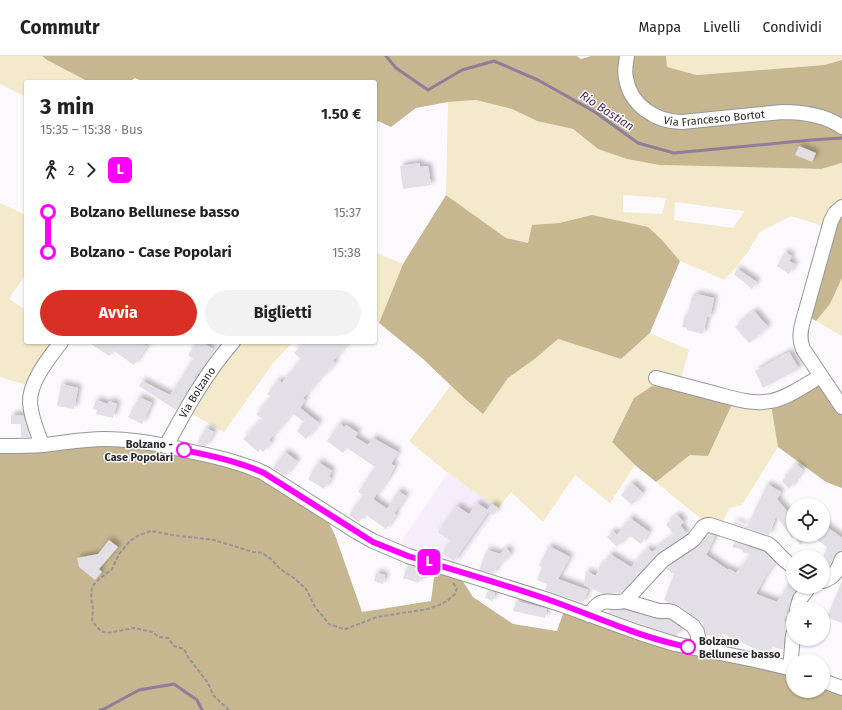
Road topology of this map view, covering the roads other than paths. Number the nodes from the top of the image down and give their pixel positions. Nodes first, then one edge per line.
1 (627, 56) edge
2 (842, 128) edge
3 (842, 207) edge
4 (60, 344) edge
5 (231, 344) edge
6 (821, 376) junction
7 (656, 378) dead end
8 (842, 407) edge
9 (42, 445) junction
10 (0, 446) edge
11 (166, 446) junction
12 (842, 560) edge
13 (786, 561) edge
14 (830, 578) edge
15 (625, 601) junction
16 (589, 614) junction
17 (701, 649) junction
18 (786, 668) edge
19 (830, 684) edge
20 (842, 688) edge

1 - 2 street, Via Francesco Bortot
3 - 6 street
4 - 9 street
5 - 11 street, Via Bolzano
6 - 7 street
6 - 8 street
9 - 10 street
9 - 11 street
11 - 16 street
12 - 14 street
13 - 15 street
15 - 16 street
15 - 17 street
16 - 17 street
17 - 18 street
19 - 20 street

